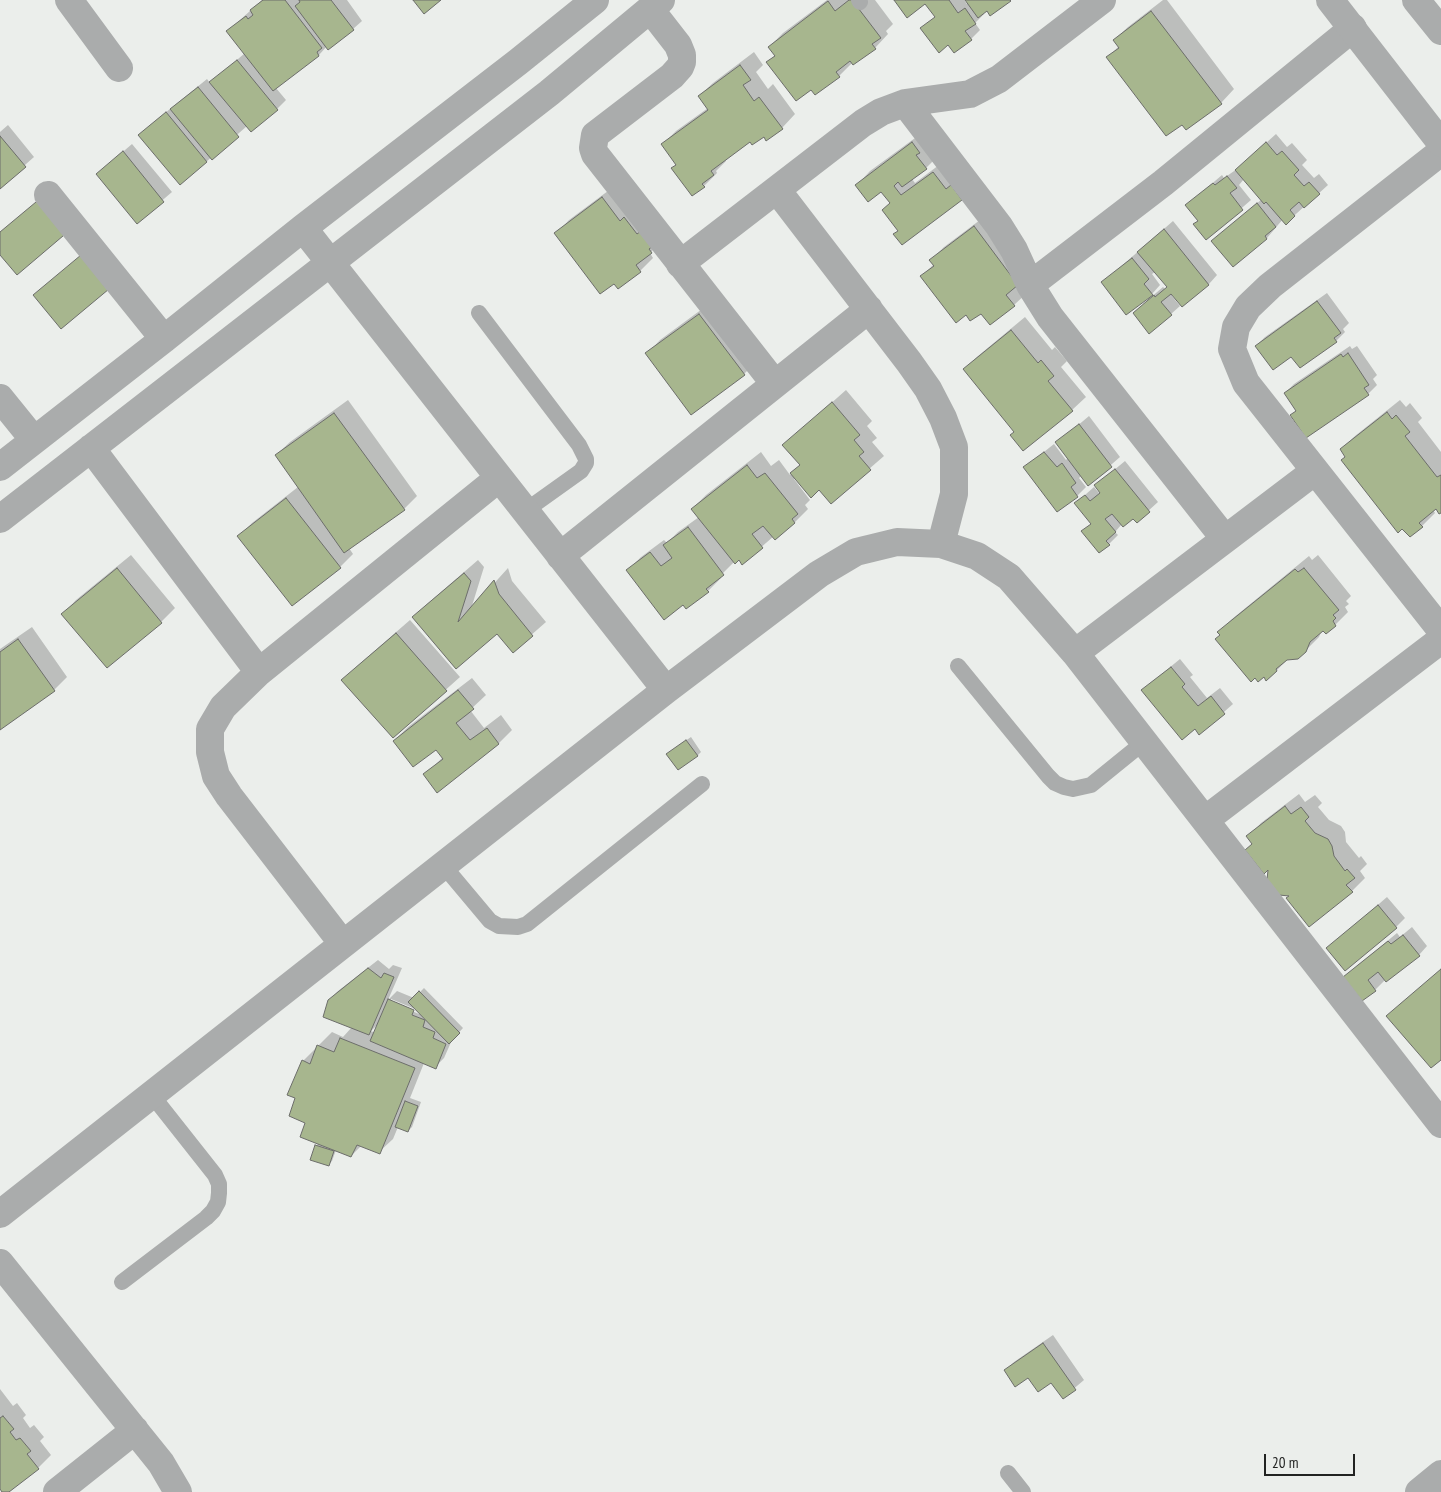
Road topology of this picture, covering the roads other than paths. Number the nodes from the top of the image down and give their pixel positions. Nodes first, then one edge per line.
1 (69, 0) edge
2 (595, 0) edge
3 (1102, 0) edge
4 (1330, 0) edge
5 (1416, 0) edge
6 (656, 4) edge
7 (1353, 28) junction
8 (1441, 31) edge
9 (119, 68) dead end
10 (905, 103) junction
11 (1441, 143) edge
12 (1441, 152) edge
13 (777, 190) junction
14 (48, 195) dead end
15 (303, 228) junction
16 (330, 263) junction
17 (680, 264) junction
18 (1030, 285) junction
19 (868, 309) junction
20 (479, 313) dead end
21 (164, 339) junction
22 (775, 384) junction
23 (0, 398) edge
24 (34, 440) junction
25 (91, 448) junction
26 (0, 467) edge
27 (1315, 471) junction
28 (499, 478) junction
29 (525, 511) junction
30 (0, 520) edge
31 (1225, 539) junction
32 (941, 544) junction
33 (560, 556) junction
34 (1441, 630) edge
35 (1441, 640) edge
36 (1075, 653) junction
37 (958, 666) dead end
38 (259, 672) junction
39 (666, 690) junction
40 (1144, 742) junction
41 (702, 784) dead end
42 (1205, 820) junction
43 (442, 865) junction
44 (343, 944) junction
45 (151, 1094) junction
46 (1441, 1124) edge
47 (0, 1214) edge
48 (0, 1263) edge
49 (122, 1282) dead end
50 (135, 1430) junction
51 (1008, 1473) dead end
52 (1441, 1475) edge
53 (57, 1492) edge
54 (178, 1492) edge
55 (1023, 1492) edge
56 (1419, 1492) edge

1 - 9 street
2 - 15 street
3 - 10 street
4 - 7 street
5 - 8 street
6 - 16 street
6 - 17 street
7 - 11 street
7 - 18 street
10 - 13 street
10 - 18 street
12 - 27 street
13 - 17 street
13 - 19 street
14 - 21 street
15 - 16 street
15 - 21 street
16 - 25 street
16 - 28 street
17 - 22 street
18 - 31 street
19 - 22 street
19 - 32 street
20 - 29 lane
21 - 24 street
22 - 33 street
23 - 24 street
24 - 26 street
25 - 30 street
25 - 38 street
27 - 31 street
27 - 34 street
28 - 29 street
28 - 38 street
29 - 33 street
31 - 36 street
32 - 36 street
32 - 39 street
33 - 39 street
35 - 42 street
36 - 40 street
37 - 40 lane
38 - 44 street
39 - 43 street
40 - 42 street
41 - 43 lane
42 - 46 street
43 - 44 street
44 - 45 street
45 - 47 street
45 - 49 lane
48 - 50 street
50 - 53 street
50 - 54 street
51 - 55 lane
52 - 56 street

